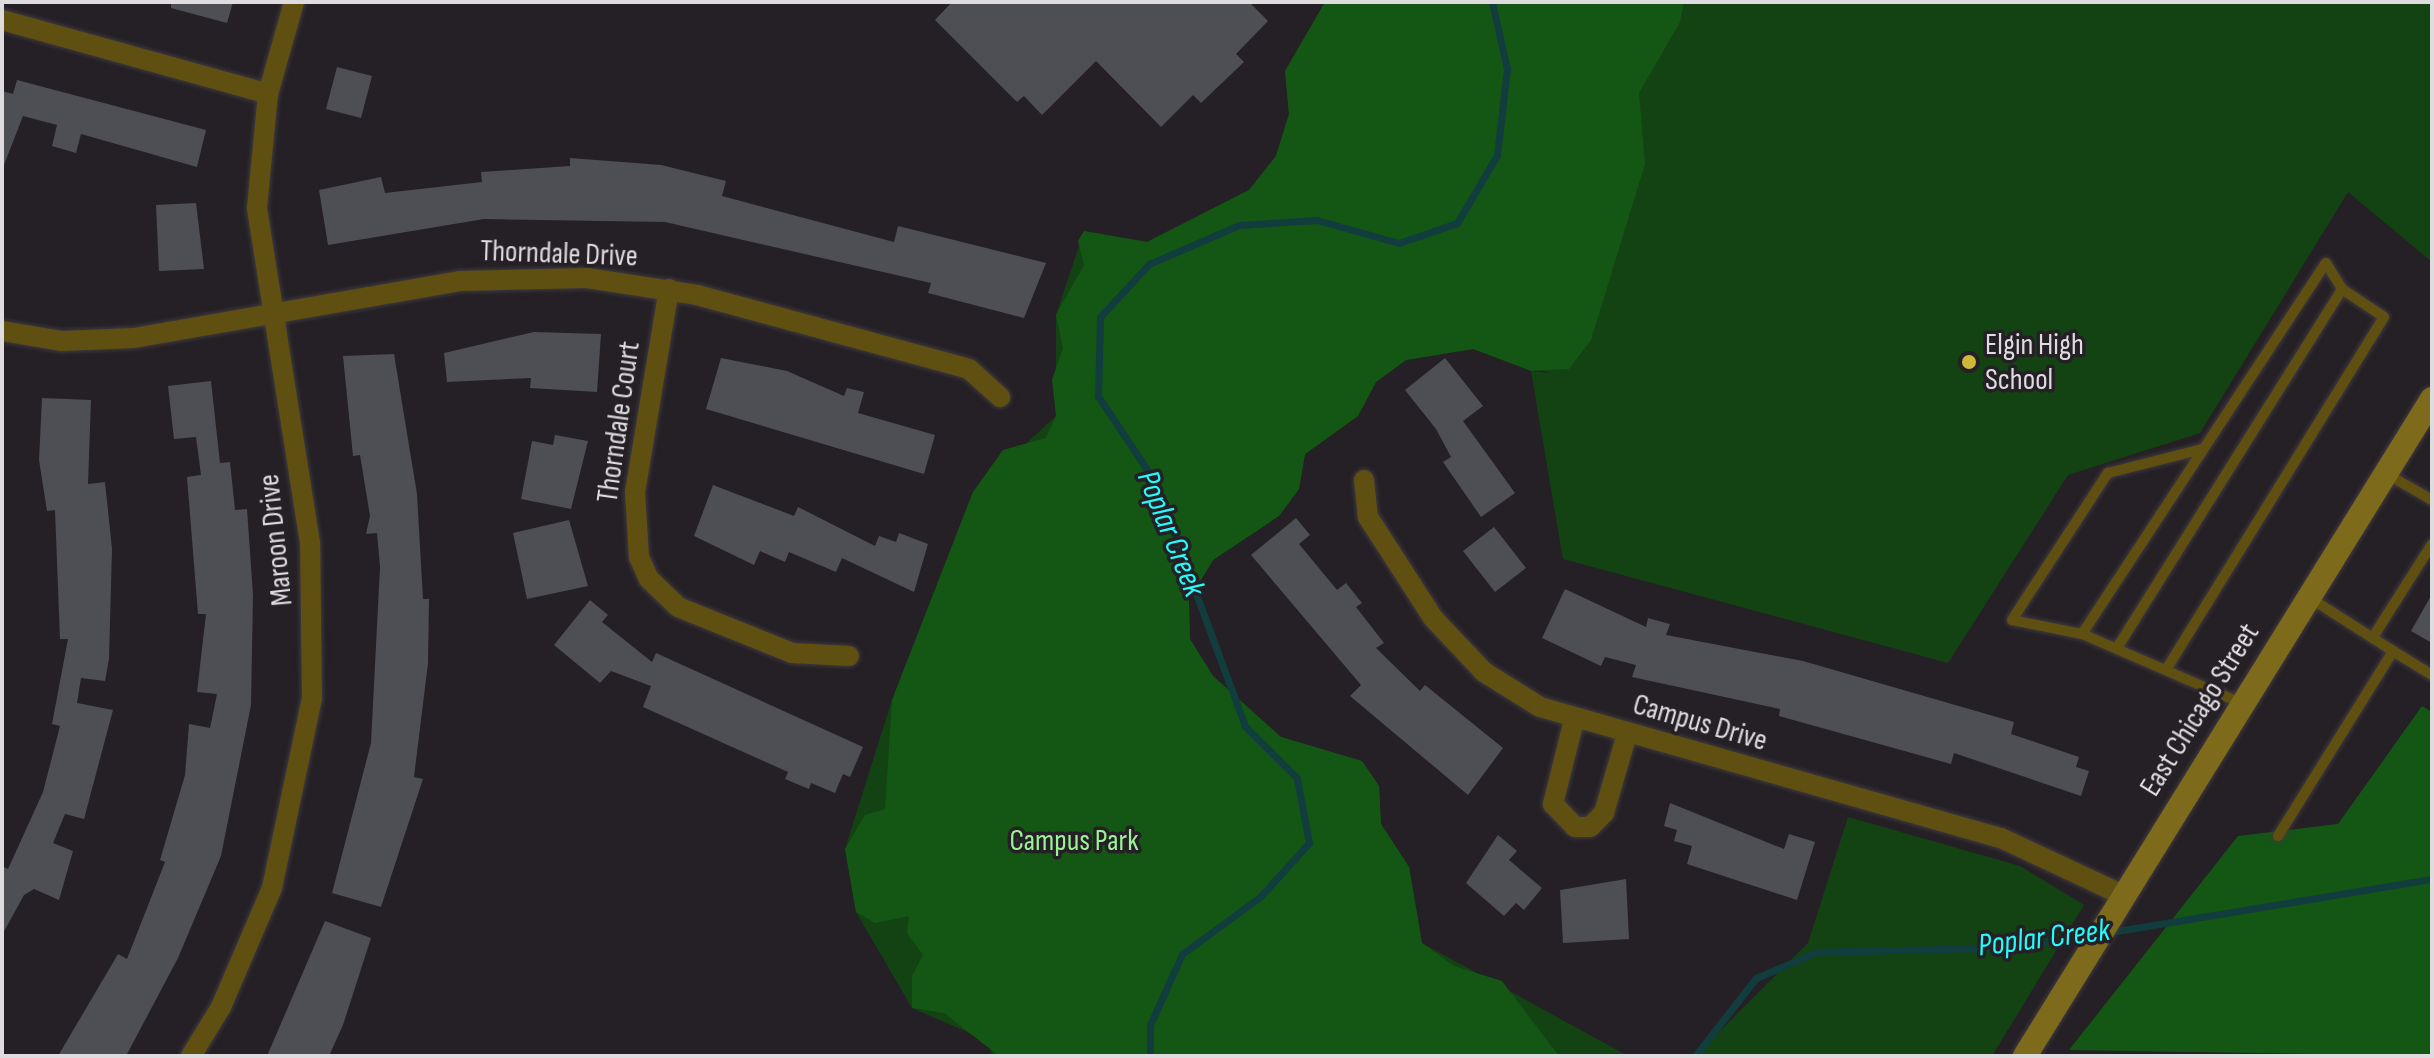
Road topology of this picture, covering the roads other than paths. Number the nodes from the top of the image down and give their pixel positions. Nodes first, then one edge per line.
1 (294, 2) edge
2 (2, 20) edge
3 (268, 94) junction
4 (669, 289) junction
5 (2342, 289) junction
6 (273, 316) junction
7 (2, 331) edge
8 (1000, 397) dead end
9 (2432, 399) edge
10 (2203, 449) junction
11 (2385, 473) junction
12 (1364, 480) dead end
13 (2432, 500) edge
14 (2432, 544) edge
15 (2308, 597) junction
16 (2082, 634) junction
17 (2373, 637) junction
18 (2117, 648) junction
19 (2393, 651) junction
20 (849, 656) dead end
21 (2167, 668) junction
22 (2432, 675) edge
23 (2241, 703) junction
24 (1574, 720) junction
25 (1627, 734) junction
26 (2278, 836) dead end
27 (2125, 896) junction
28 (191, 1056) edge
29 (2025, 1056) edge

1 - 3 street, Maroon Drive
2 - 3 street
3 - 6 street, Maroon Drive
4 - 6 street, Thorndale Drive
4 - 8 street, Thorndale Drive
4 - 20 street, Thorndale Court
5 - 10 lane
5 - 18 lane
5 - 21 lane
6 - 7 street, Thorndale Drive
6 - 28 street, Maroon Drive
9 - 11 main road, East Chicago Street
10 - 16 lane
10 - 16 lane
11 - 13 lane
11 - 15 main road, East Chicago Street
12 - 24 street, Campus Drive
14 - 17 lane
15 - 17 lane
15 - 23 main road, East Chicago Street
16 - 18 lane
17 - 19 lane
18 - 21 lane
19 - 22 lane
19 - 26 lane
21 - 23 lane
23 - 27 main road, East Chicago Street
24 - 25 street, Campus Drive
24 - 25 street
25 - 27 street, Campus Drive
27 - 29 main road, East Chicago Street

